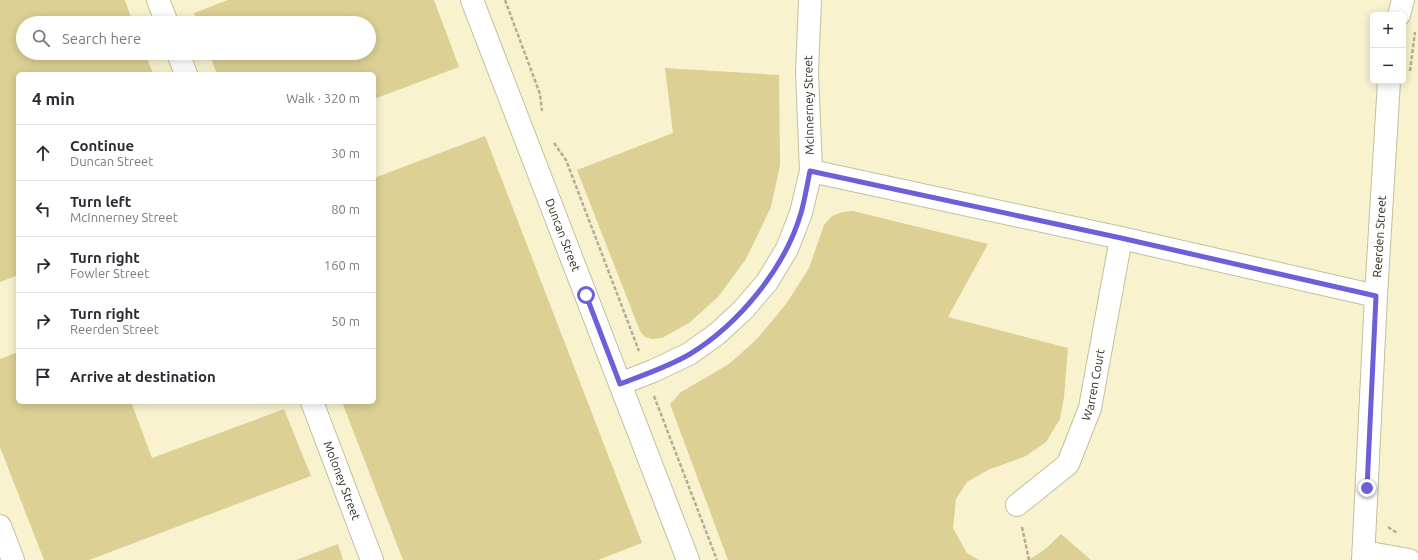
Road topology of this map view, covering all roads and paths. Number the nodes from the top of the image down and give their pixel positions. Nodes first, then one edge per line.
1 (158, 0) edge
2 (472, 0) edge
3 (505, 0) edge
4 (810, 0) edge
5 (1403, 0) edge
6 (1400, 12) edge
7 (164, 16) edge
8 (181, 60) edge
9 (185, 72) edge
10 (1389, 84) edge
11 (544, 116) dead end
12 (552, 137) dead end
13 (810, 171) junction
14 (1121, 238) junction
15 (1376, 296) junction
16 (647, 374) junction
17 (620, 384) junction
18 (313, 404) edge
19 (1017, 505) joint
20 (0, 526) edge
21 (1363, 556) edge
22 (13, 560) edge
23 (372, 560) edge
24 (688, 560) edge
25 (717, 560) edge
26 (1029, 560) edge
27 (1409, 560) edge

1 - 7 street
2 - 17 street, Duncan Street
3 - 11 path
4 - 13 street, McInnerney Street
5 - 6 street
8 - 9 street
10 - 15 street, Reerden Street
12 - 16 path
13 - 14 street
13 - 16 street, McInnerney Street
14 - 15 street
14 - 19 street, Warren Court
15 - 21 street, Reerden Street
16 - 17 street, McInnerney Street
16 - 25 path
17 - 24 street, Duncan Street
18 - 23 street, Moloney Street
19 - 26 path
20 - 22 street
21 - 27 street

